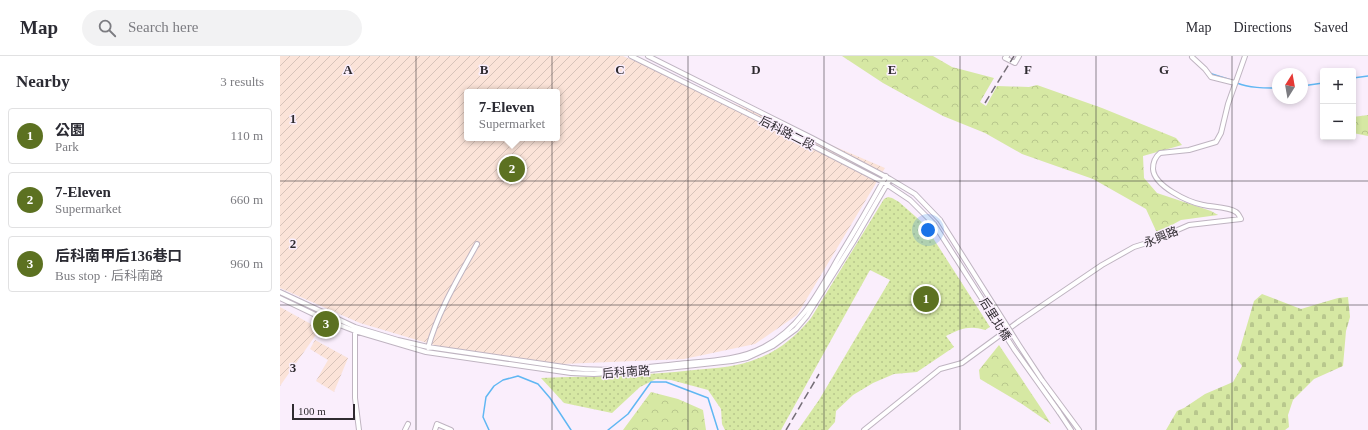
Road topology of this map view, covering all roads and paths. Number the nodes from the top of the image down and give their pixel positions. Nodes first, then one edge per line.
1 (631, 56) edge
2 (648, 56) edge
3 (1007, 56) edge
4 (1019, 56) edge
5 (1245, 56) edge
6 (1192, 57) dead end
7 (1235, 83) junction
8 (749, 106) junction
9 (746, 113) junction
10 (888, 177) junction
11 (885, 183) junction
12 (940, 220) joint
13 (934, 224) joint
14 (852, 240) junction
15 (477, 244) dead end
16 (280, 292) edge
17 (285, 295) junction
18 (281, 299) edge
19 (355, 329) junction
20 (428, 347) junction
21 (426, 352) junction
22 (408, 424) dead end
23 (360, 430) edge
24 (405, 430) edge
25 (435, 430) edge
26 (451, 430) edge
27 (864, 430) edge
28 (1071, 430) edge
29 (1079, 430) edge

1 - 9 street, 后科路二段
2 - 8 street, 后科路二段
3 - 4 street
5 - 7 street, 永興路
6 - 7 street
7 - 27 street, 永興路
8 - 9 street
8 - 10 street, 后科路二段
9 - 11 street, 后科路二段
10 - 11 street, 后科南路
10 - 12 street, 后科路二段
11 - 13 street, 后科路二段
11 - 14 street, 后科南路
12 - 29 street, 后里北橋, bridge
13 - 28 street, 后里北橋, bridge
14 - 20 street, 后科南路
14 - 21 street, 后科南路
15 - 20 street
16 - 17 street, 后科南路
17 - 18 street
17 - 19 street, 后科南路
18 - 19 street, 后科南路
19 - 20 street, 后科南路
19 - 21 street, 后科南路
19 - 23 street
20 - 21 street
22 - 24 street
25 - 26 street

